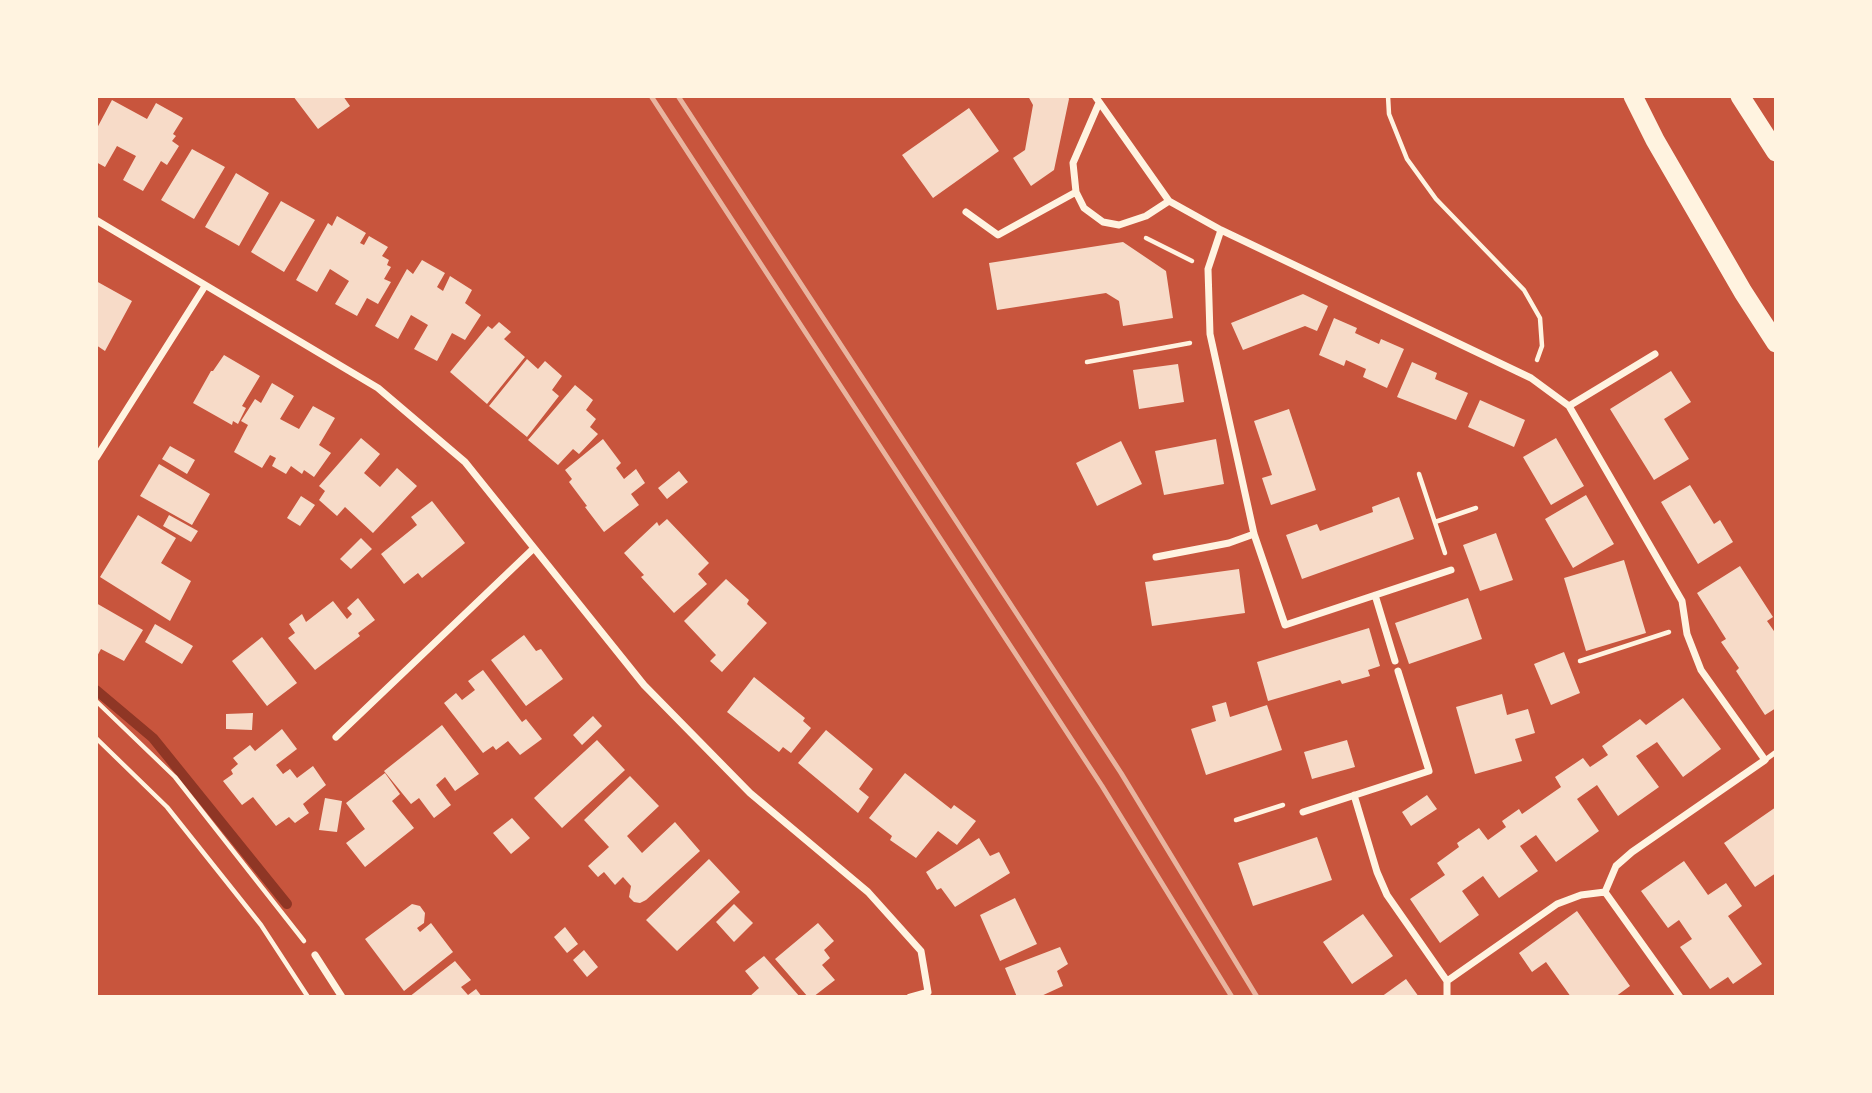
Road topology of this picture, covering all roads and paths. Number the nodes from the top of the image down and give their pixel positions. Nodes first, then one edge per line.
1 (1388, 96) edge
2 (1633, 96) edge
3 (1740, 96) edge
4 (1097, 100) edge
5 (1776, 152) edge
6 (1076, 192) junction
7 (1168, 201) junction
8 (966, 212) dead end
9 (96, 220) edge
10 (1119, 225) junction
11 (1221, 230) junction
12 (1208, 269) junction
13 (205, 285) junction
14 (1212, 339) junction
15 (1776, 343) edge
16 (1655, 354) dead end
17 (1087, 362) dead end
18 (1531, 378) junction
19 (1569, 406) junction
20 (96, 458) edge
21 (1419, 474) dead end
22 (1476, 508) dead end
23 (1435, 522) junction
24 (1254, 534) junction
25 (534, 548) junction
26 (1156, 557) dead end
27 (1451, 570) joint
28 (1375, 595) junction
29 (1686, 626) junction
30 (1395, 661) dead end
31 (1580, 662) dead end
32 (1398, 671) dead end
33 (96, 701) edge
34 (336, 737) dead end
35 (96, 738) edge
36 (1776, 752) edge
37 (1765, 760) junction
38 (1354, 795) junction
39 (1303, 812) joint
40 (1236, 820) dead end
41 (1605, 892) junction
42 (315, 955) joint
43 (1447, 981) junction
44 (930, 994) edge
45 (308, 997) edge
46 (342, 997) edge
47 (910, 997) edge
48 (1447, 997) edge
49 (1681, 997) edge

1 - 18 path
2 - 15 highway
3 - 5 highway
4 - 6 street
4 - 7 street
6 - 8 street
6 - 10 street
7 - 10 street
7 - 11 street
9 - 13 street
10 - 12 path
11 - 12 street
11 - 18 street
12 - 14 street
13 - 20 street
13 - 25 street
14 - 17 path
14 - 24 street
16 - 19 street
18 - 19 street
19 - 29 street
21 - 23 path
22 - 23 path
23 - 27 path
24 - 26 street
24 - 28 street
25 - 34 street
25 - 44 street
27 - 28 street
28 - 30 street
29 - 31 path
29 - 37 street
32 - 38 street
33 - 42 path
35 - 45 path
36 - 37 lane
37 - 41 street
38 - 39 street
38 - 43 street
39 - 40 path
41 - 43 street
41 - 49 street
42 - 46 street
43 - 48 street
44 - 47 street

